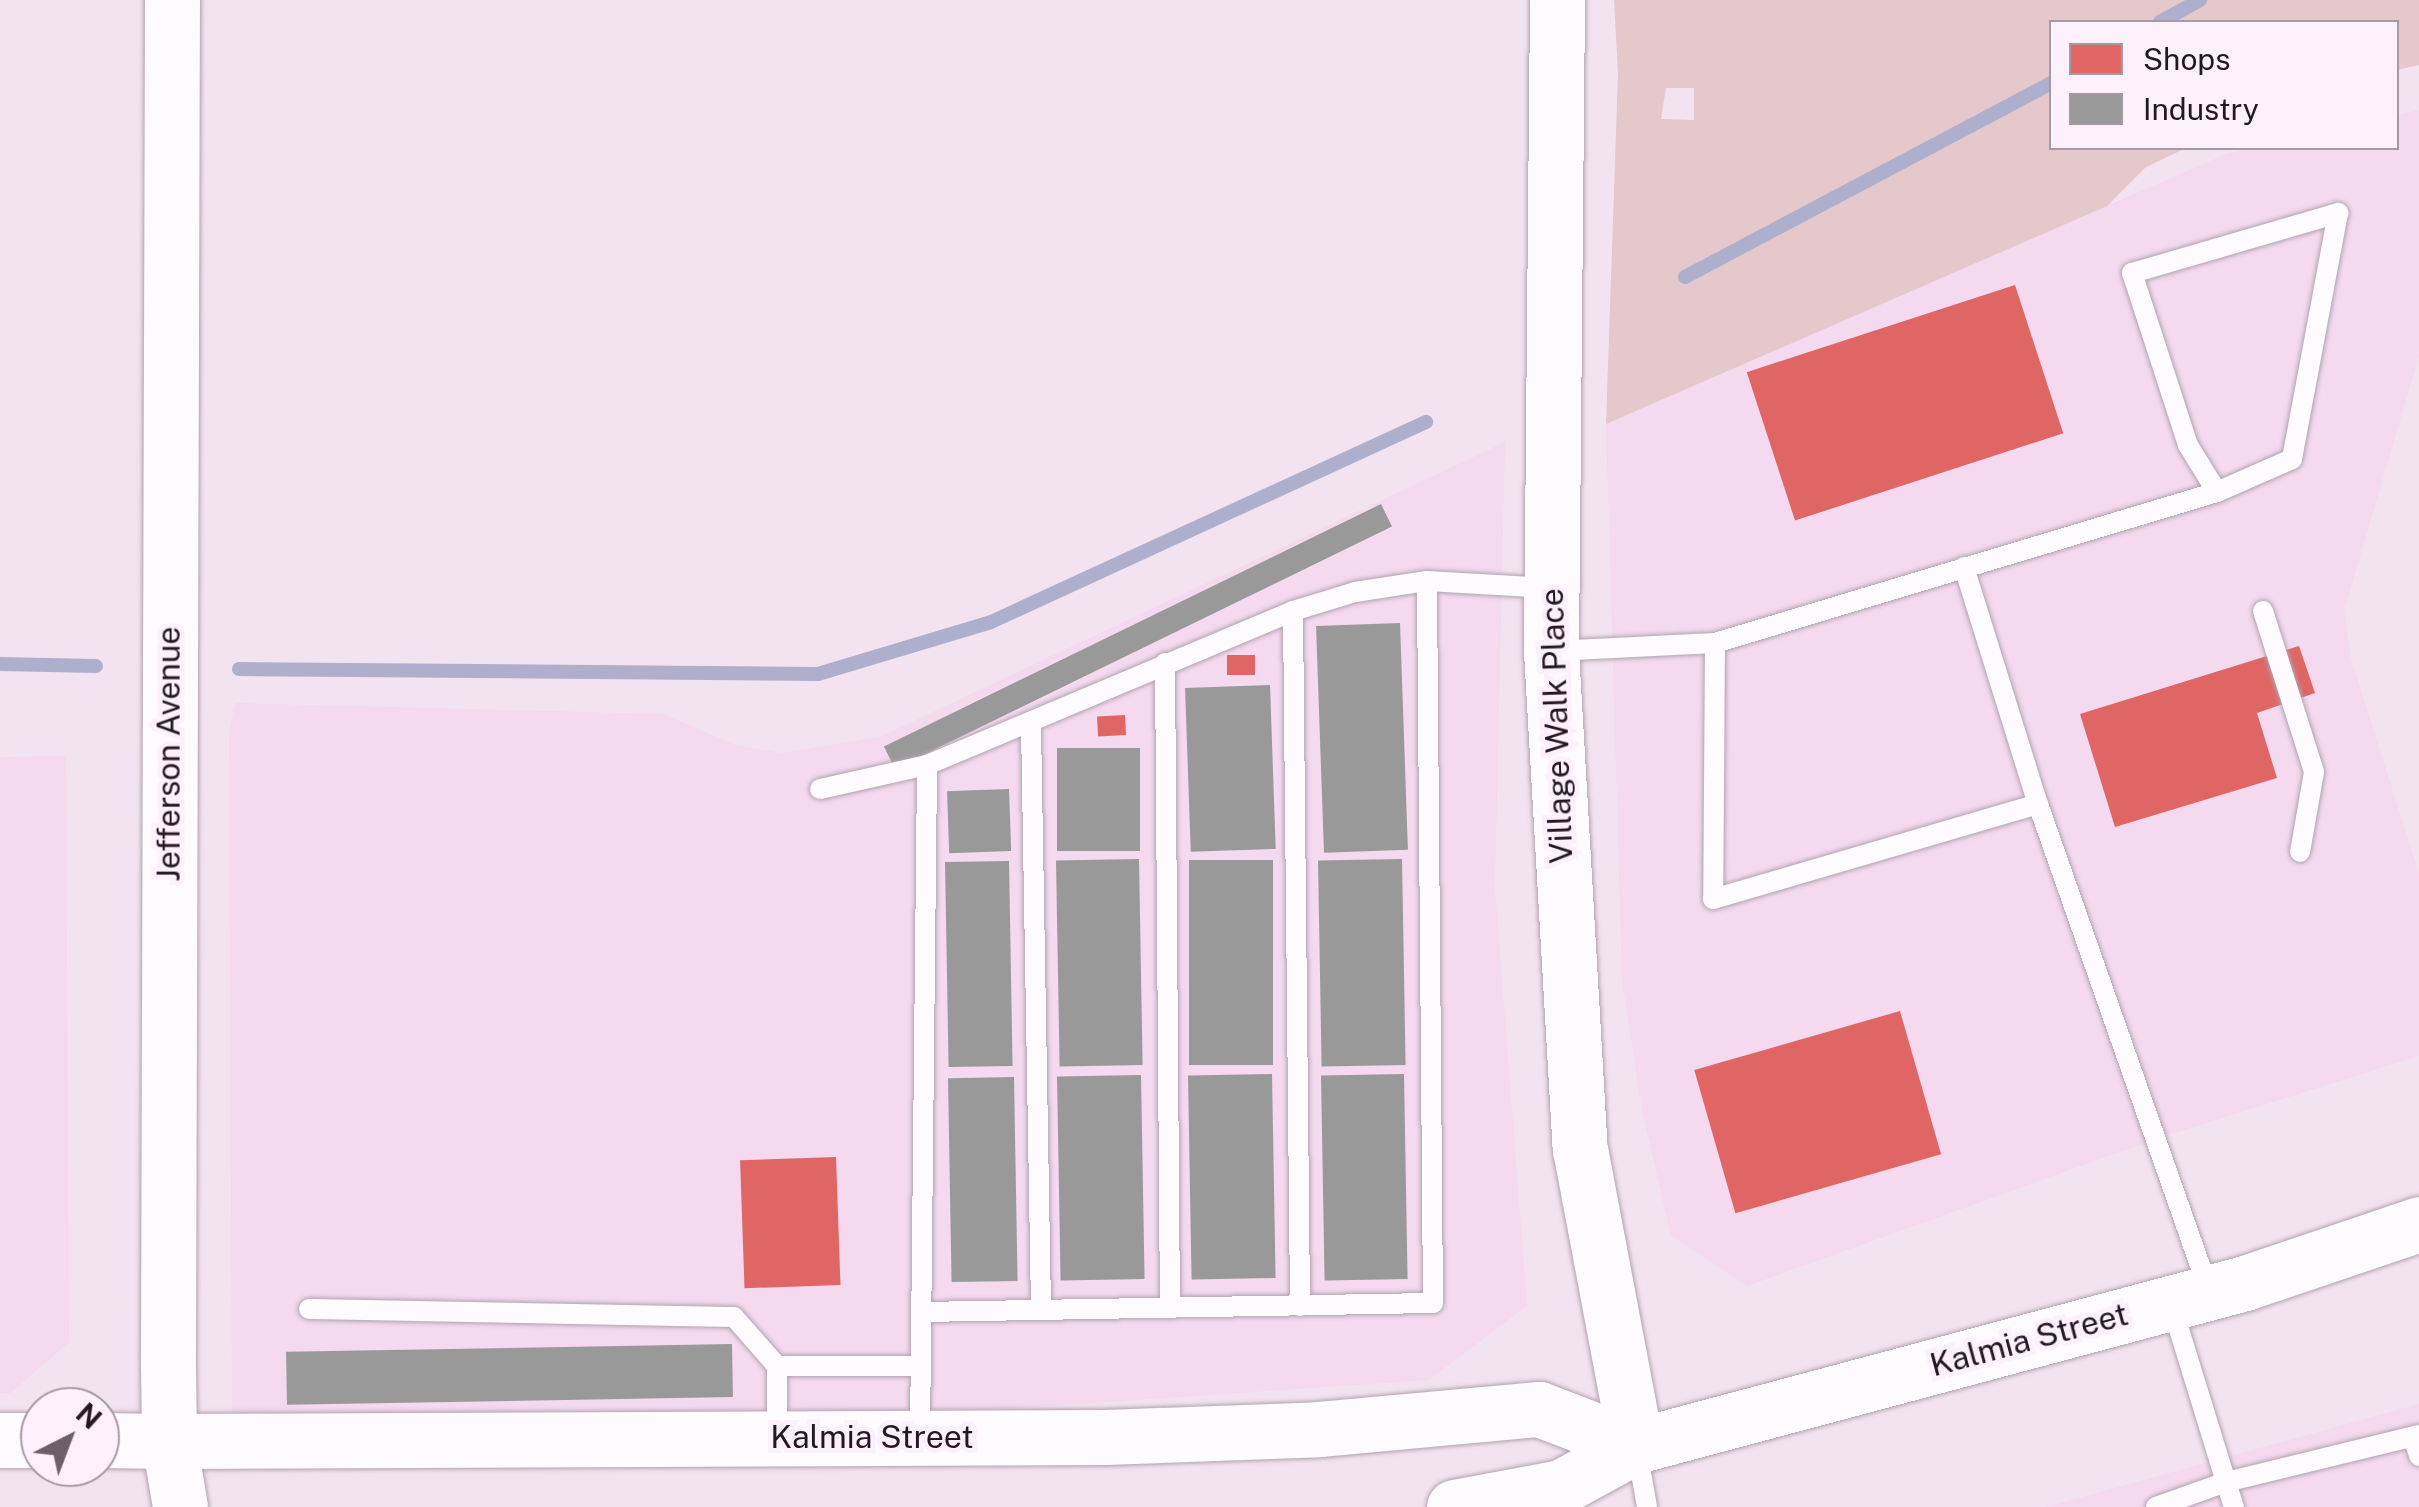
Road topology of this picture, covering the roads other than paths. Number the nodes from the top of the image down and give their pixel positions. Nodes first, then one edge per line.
1 (172, 0) edge
2 (1558, 0) edge
3 (2217, 492) junction
4 (1964, 567) junction
5 (1427, 581) junction
6 (1550, 588) junction
7 (2263, 611) dead end
8 (1294, 612) junction
9 (1715, 642) junction
10 (1551, 651) junction
11 (1165, 664) junction
12 (1031, 724) junction
13 (927, 765) junction
14 (820, 789) dead end
15 (2038, 804) junction
16 (2300, 852) dead end
17 (2419, 1224) edge
18 (2190, 1297) junction
19 (1300, 1306) junction
20 (1170, 1308) junction
21 (308, 1309) dead end
22 (1041, 1310) junction
23 (921, 1312) junction
24 (777, 1366) junction
25 (920, 1366) junction
26 (920, 1436) junction
27 (776, 1437) junction
28 (120, 1440) edge
29 (169, 1441) junction
30 (2417, 1442) edge
31 (1636, 1446) junction
32 (2226, 1482) junction
33 (180, 1507) edge
34 (1454, 1507) edge
35 (1647, 1507) edge
36 (2156, 1507) edge
37 (2234, 1507) edge

1 - 29 main road, Jefferson Avenue
2 - 6 main road, Village Walk Place
3 - 3 lane
3 - 4 lane
4 - 9 lane
4 - 15 lane
5 - 6 lane
5 - 8 lane
5 - 19 lane
6 - 10 main road, Village Walk Place
7 - 16 lane
8 - 11 lane
8 - 19 lane
9 - 10 lane
9 - 15 lane
10 - 31 main road, Village Walk Place
11 - 12 lane
11 - 20 lane
12 - 13 lane
12 - 22 lane
13 - 14 lane
13 - 23 lane
15 - 18 lane
17 - 18 main road, Kalmia Street
18 - 31 main road, Kalmia Street
18 - 32 lane
19 - 20 lane
20 - 22 lane
21 - 24 lane
22 - 23 lane
23 - 25 lane
24 - 25 lane
24 - 27 lane
25 - 26 lane
26 - 27 main road, Kalmia Street
26 - 31 main road, Kalmia Street
27 - 29 main road, Kalmia Street
28 - 29 main road, Kalmia Street
29 - 33 main road, Jefferson Avenue
30 - 32 lane
31 - 34 main road, Kalmia Street
31 - 35 lane
32 - 36 lane
32 - 37 lane

